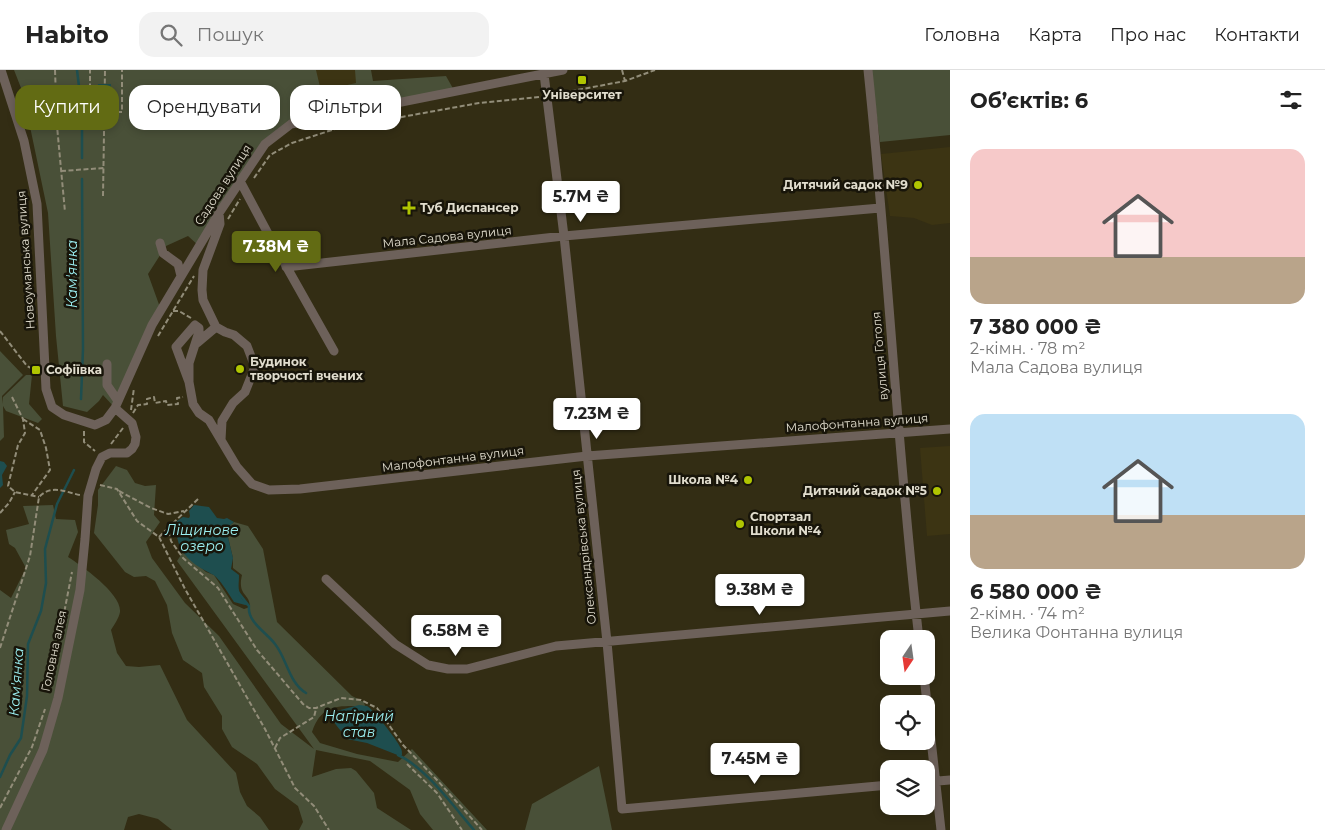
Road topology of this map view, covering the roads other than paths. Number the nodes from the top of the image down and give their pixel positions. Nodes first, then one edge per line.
1 (1, 70) edge
2 (563, 70) edge
3 (868, 70) edge
4 (544, 74) junction
5 (240, 182) junction
6 (880, 208) junction
7 (219, 213) junction
8 (564, 236) junction
9 (160, 243) dead end
10 (286, 267) junction
11 (181, 276) junction
12 (216, 327) junction
13 (195, 345) junction
14 (334, 351) dead end
15 (107, 364) dead end
16 (189, 382) junction
17 (117, 404) junction
18 (64, 415) joint
19 (950, 429) edge
20 (899, 432) junction
21 (221, 440) junction
22 (587, 456) junction
23 (326, 579) dead end
24 (950, 611) edge
25 (916, 614) junction
26 (918, 630) edge
27 (607, 642) junction
28 (925, 685) edge
29 (950, 780) edge
30 (936, 781) junction
31 (880, 787) edge
32 (6, 830) edge
33 (941, 830) edge

1 - 18 street, Новоуманська вулиця
2 - 4 street, Садова вулиця
3 - 6 street, вулиця Гоголя
4 - 5 street, Садова вулиця
4 - 8 street, Олександрівська вулиця
5 - 7 street, Садова вулиця
5 - 10 street
6 - 8 street, Мала Садова вулиця
6 - 20 street, вулиця Гоголя
7 - 11 street, Садова вулиця
7 - 12 street
8 - 10 street, Мала Садова вулиця
8 - 22 street, Олександрівська вулиця
9 - 11 street
10 - 14 street
11 - 17 street, Садова вулиця
12 - 13 street
12 - 21 street
13 - 16 street
13 - 16 street
15 - 17 street
16 - 21 street, Малофонтанна вулиця
17 - 18 street, Садова вулиця
17 - 32 street, Головна алея
19 - 20 street, Малофонтанна вулиця
20 - 22 street, Малофонтанна вулиця
20 - 25 street, вулиця Гоголя
21 - 22 street, Малофонтанна вулиця
22 - 27 street, Олександрівська вулиця
23 - 27 street
24 - 25 street
25 - 26 street, вулиця Гоголя
25 - 27 street
27 - 31 street, Олександрівська вулиця
28 - 30 street
29 - 30 street
30 - 33 street

